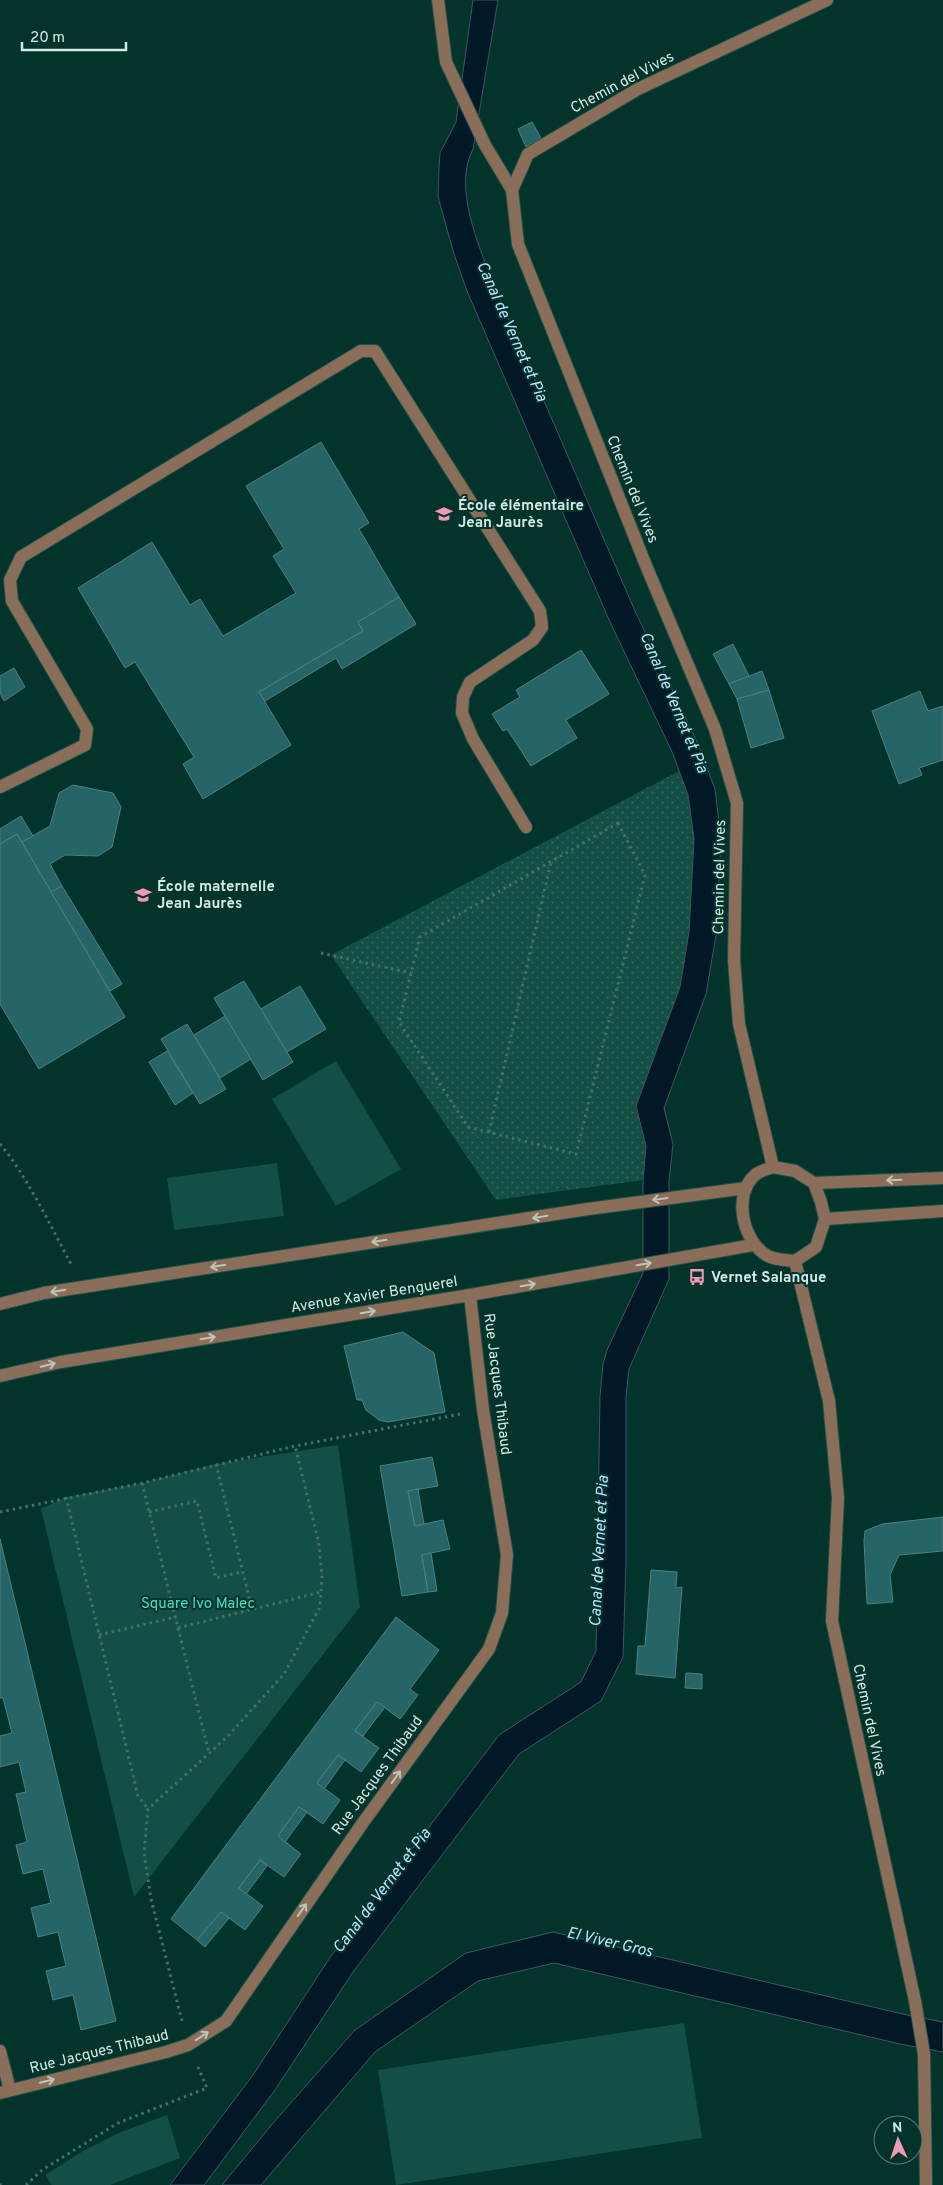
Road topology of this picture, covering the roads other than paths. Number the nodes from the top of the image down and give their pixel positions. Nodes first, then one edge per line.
1 (438, 0) edge
2 (826, 0) edge
3 (512, 190) junction
4 (0, 787) edge
5 (526, 827) dead end
6 (773, 1167) junction
7 (943, 1178) edge
8 (814, 1183) junction
9 (746, 1188) junction
10 (943, 1211) edge
11 (825, 1219) junction
12 (753, 1245) junction
13 (795, 1261) junction
14 (470, 1295) junction
15 (0, 1304) edge
16 (0, 1376) edge
17 (0, 2051) edge
18 (5, 2091) edge
19 (926, 2185) edge

1 - 3 street
2 - 3 street, Chemin del Vives
3 - 6 street, Chemin del Vives
4 - 5 street
6 - 8 street
6 - 9 street
7 -> 8 street
8 - 11 street
9 - 12 street
9 -> 15 street
10 - 11 street
11 - 13 street
12 - 13 street
14 -> 12 street, Avenue Xavier Benguerel
13 - 19 street, Chemin del Vives
16 -> 14 street, Avenue Xavier Benguerel
18 -> 14 street, Rue Jacques Thibaud
17 - 18 street

